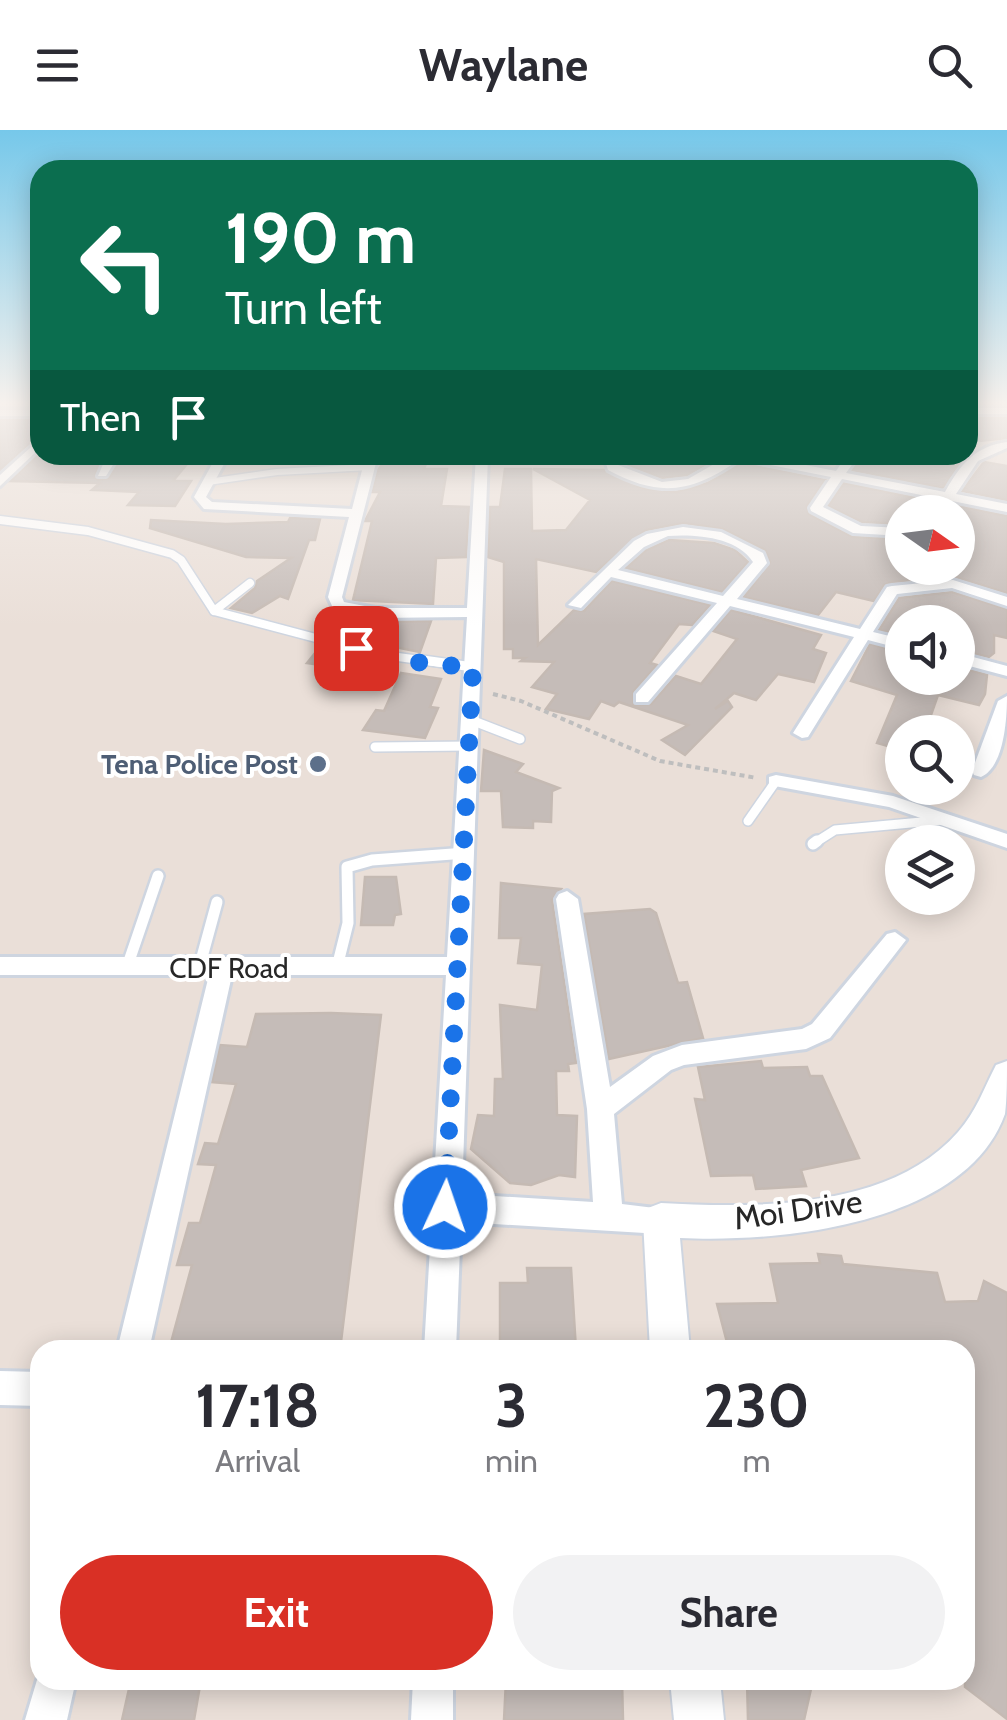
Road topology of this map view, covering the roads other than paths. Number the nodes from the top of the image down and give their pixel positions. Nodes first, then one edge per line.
1 (211, 477) edge
2 (245, 477) edge
3 (365, 477) edge
4 (481, 477) edge
5 (629, 477) edge
6 (708, 477) edge
7 (834, 477) edge
8 (853, 477) edge
9 (962, 477) edge
10 (208, 482) junction
11 (950, 495) joint
12 (975, 501) edge
13 (1007, 508) edge
14 (355, 514) junction
15 (0, 520) edge
16 (885, 531) edge
17 (608, 572) junction
18 (250, 582) dead end
19 (723, 602) junction
20 (1007, 602) edge
21 (576, 606) dead end
22 (214, 611) junction
23 (476, 612) junction
24 (864, 634) junction
25 (885, 640) edge
26 (975, 663) edge
27 (1007, 671) edge
28 (473, 675) junction
29 (642, 698) dead end
30 (1007, 701) edge
31 (471, 720) junction
32 (802, 734) dead end
33 (520, 739) dead end
34 (470, 746) junction
35 (374, 747) dead end
36 (981, 770) dead end
37 (776, 781) joint
38 (943, 820) junction
39 (748, 821) dead end
40 (1007, 841) edge
41 (813, 844) dead end
42 (466, 853) junction
43 (158, 876) dead end
44 (567, 899) dead end
45 (217, 902) dead end
46 (895, 940) dead end
47 (0, 966) edge
48 (458, 966) junction
49 (127, 967) junction
50 (337, 968) junction
51 (210, 969) junction
52 (1007, 1074) edge
53 (600, 1108) junction
54 (445, 1207) junction
55 (608, 1215) junction
56 (661, 1220) junction
57 (135, 1340) edge
58 (440, 1340) edge
59 (669, 1340) edge
60 (0, 1388) edge
61 (30, 1389) edge
62 (54, 1690) edge
63 (434, 1690) edge
64 (696, 1690) edge
65 (46, 1720) edge
66 (432, 1720) edge
67 (700, 1720) edge

1 - 10 street
2 - 10 lane
3 - 14 street
4 - 23 street
5 - 6 street
7 - 16 street
8 - 11 street
9 - 11 street
10 - 14 street
12 - 13 street
14 - 23 street
15 - 22 lane
17 - 19 street
17 - 19 street
17 - 21 street
18 - 22 lane
19 - 24 street
19 - 29 street
20 - 24 street
22 - 28 lane
23 - 28 street
24 - 25 street
24 - 32 street
26 - 27 street
28 - 31 street
30 - 36 street
31 - 33 lane
31 - 34 street
34 - 35 lane
34 - 42 street
37 - 38 street
37 - 39 lane
38 - 40 street
38 - 41 lane
42 - 48 street
42 - 50 lane
43 - 49 lane
44 - 53 street
45 - 51 lane
46 - 53 street
47 - 49 street, CDF Road
48 - 50 street, CDF Road
48 - 54 street
49 - 51 street, CDF Road
50 - 51 street, CDF Road
51 - 57 street
52 - 56 street, Moi Drive
53 - 55 street
54 - 55 street
54 - 58 street
55 - 56 street
56 - 59 street
60 - 61 street
62 - 65 street
63 - 66 street
64 - 67 street

